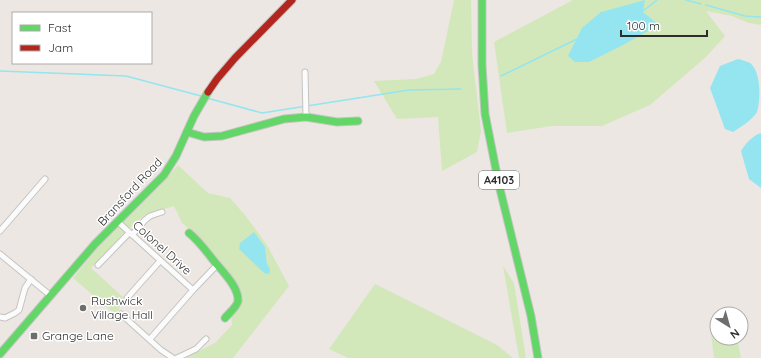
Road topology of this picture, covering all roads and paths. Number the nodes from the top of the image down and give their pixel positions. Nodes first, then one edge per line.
1 (292, 0) edge
2 (482, 0) edge
3 (305, 72) dead end
4 (306, 117) junction
5 (358, 121) dead end
6 (187, 132) junction
7 (45, 179) dead end
8 (162, 212) dead end
9 (117, 221) junction
10 (0, 231) edge
11 (189, 233) dead end
12 (130, 234) junction
13 (0, 254) edge
14 (160, 261) junction
15 (98, 265) dead end
16 (217, 265) junction
17 (31, 280) junction
18 (193, 290) junction
19 (51, 296) junction
20 (127, 298) dead end
21 (121, 314) dead end
22 (0, 317) edge
23 (225, 318) dead end
24 (150, 339) junction
25 (206, 339) dead end
26 (0, 354) edge
27 (173, 358) edge
28 (177, 358) edge
29 (538, 358) edge

1 - 6 main road, Bransford Road
2 - 29 main road, A4103
3 - 4 street
4 - 5 main road
4 - 6 main road
6 - 9 main road, Bransford Road
7 - 10 street
8 - 12 street
9 - 12 street, Colonel Drive
9 - 19 main road, Bransford Road
11 - 16 main road
12 - 14 street, Colonel Drive
12 - 15 street
13 - 17 street
14 - 18 street, Colonel Drive
14 - 20 street
16 - 18 street, Colonel Drive
16 - 23 main road
17 - 19 street
17 - 22 street
18 - 24 street, Colonel Drive
19 - 26 main road, Bransford Road
21 - 24 street
24 - 27 street
25 - 28 street

